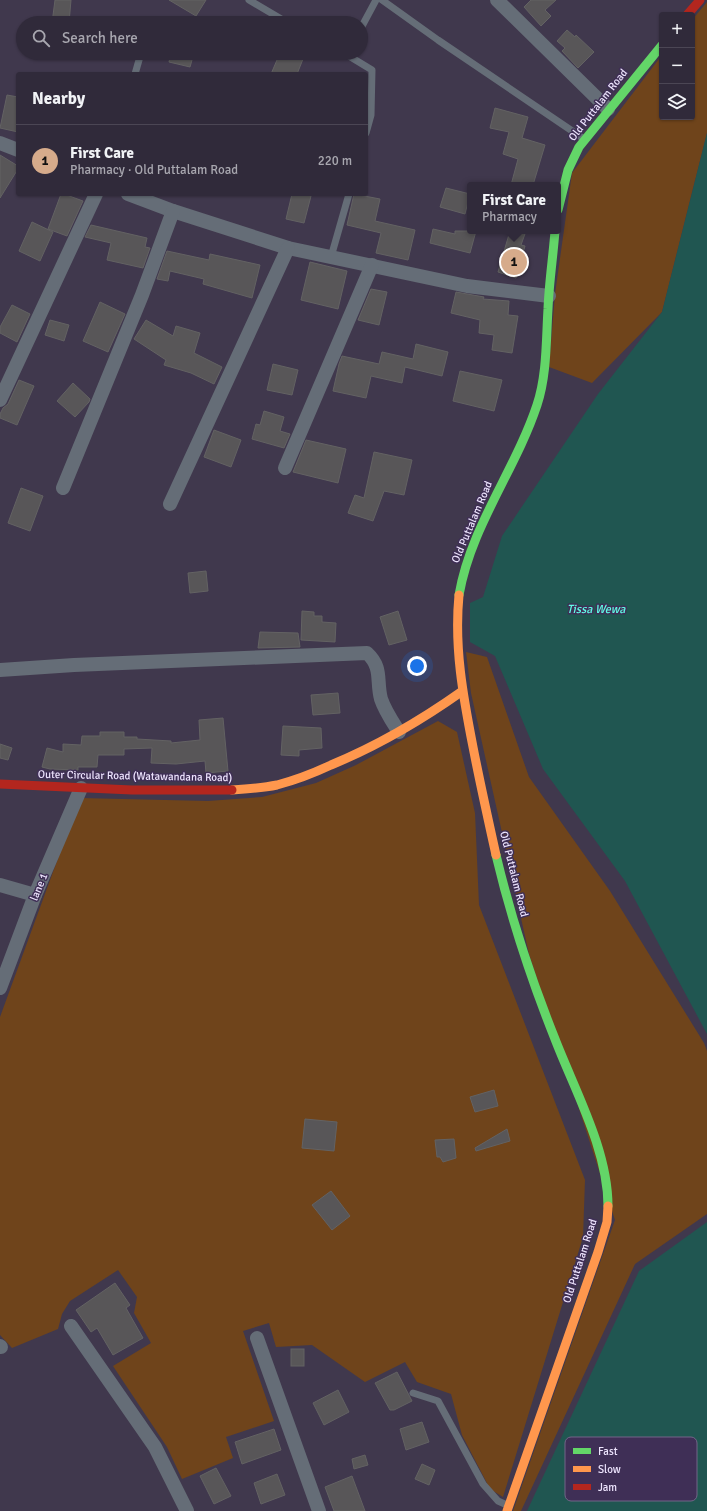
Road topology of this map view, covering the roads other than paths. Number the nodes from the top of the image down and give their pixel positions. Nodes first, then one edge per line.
1 (249, 0) edge
2 (376, 0) edge
3 (382, 0) edge
4 (497, 0) edge
5 (700, 0) edge
6 (690, 12) edge
7 (276, 16) edge
8 (367, 16) edge
9 (659, 48) edge
10 (139, 60) edge
11 (357, 60) edge
12 (136, 72) edge
13 (608, 109) junction
14 (368, 126) edge
15 (584, 139) junction
16 (0, 143) edge
17 (16, 149) edge
18 (95, 196) edge
19 (134, 196) edge
20 (348, 196) edge
21 (561, 198) edge
22 (173, 210) junction
23 (555, 234) edge
24 (288, 248) junction
25 (331, 256) junction
26 (372, 265) junction
27 (549, 296) junction
28 (0, 400) edge
29 (285, 468) dead end
30 (63, 488) dead end
31 (170, 504) dead end
32 (0, 670) edge
33 (461, 692) junction
34 (399, 732) junction
35 (0, 784) edge
36 (81, 788) junction
37 (0, 885) edge
38 (35, 895) junction
39 (6, 956) edge
40 (0, 988) edge
41 (71, 1326) dead end
42 (257, 1338) dead end
43 (413, 1393) dead end
44 (508, 1508) edge
45 (187, 1511) edge
46 (319, 1511) edge

1 - 7 lane
2 - 8 lane
3 - 15 lane
4 - 13 street
5 - 6 main road
9 - 13 main road, Old Puttalam Road
10 - 12 lane
11 - 14 lane
13 - 15 main road, Old Puttalam Road
15 - 21 main road, Old Puttalam Road
16 - 17 street
18 - 28 street
19 - 22 street
20 - 25 lane
22 - 24 street
22 - 30 street
23 - 27 main road, Old Puttalam Road
24 - 25 street
24 - 31 street
25 - 26 street
26 - 27 street
26 - 29 street
27 - 33 main road, Old Puttalam Road
32 - 34 street
33 - 34 main road, Outer Circular Road (Watawandana Road)
33 - 44 main road, Old Puttalam Road
34 - 36 main road, Outer Circular Road (Watawandana Road)
35 - 36 main road, Outer Circular Road (Watawandana Road)
36 - 38 street, lane 1
37 - 38 street
38 - 39 street, lane 1
39 - 40 street, lane 1
41 - 45 street
42 - 46 street
43 - 44 lane

